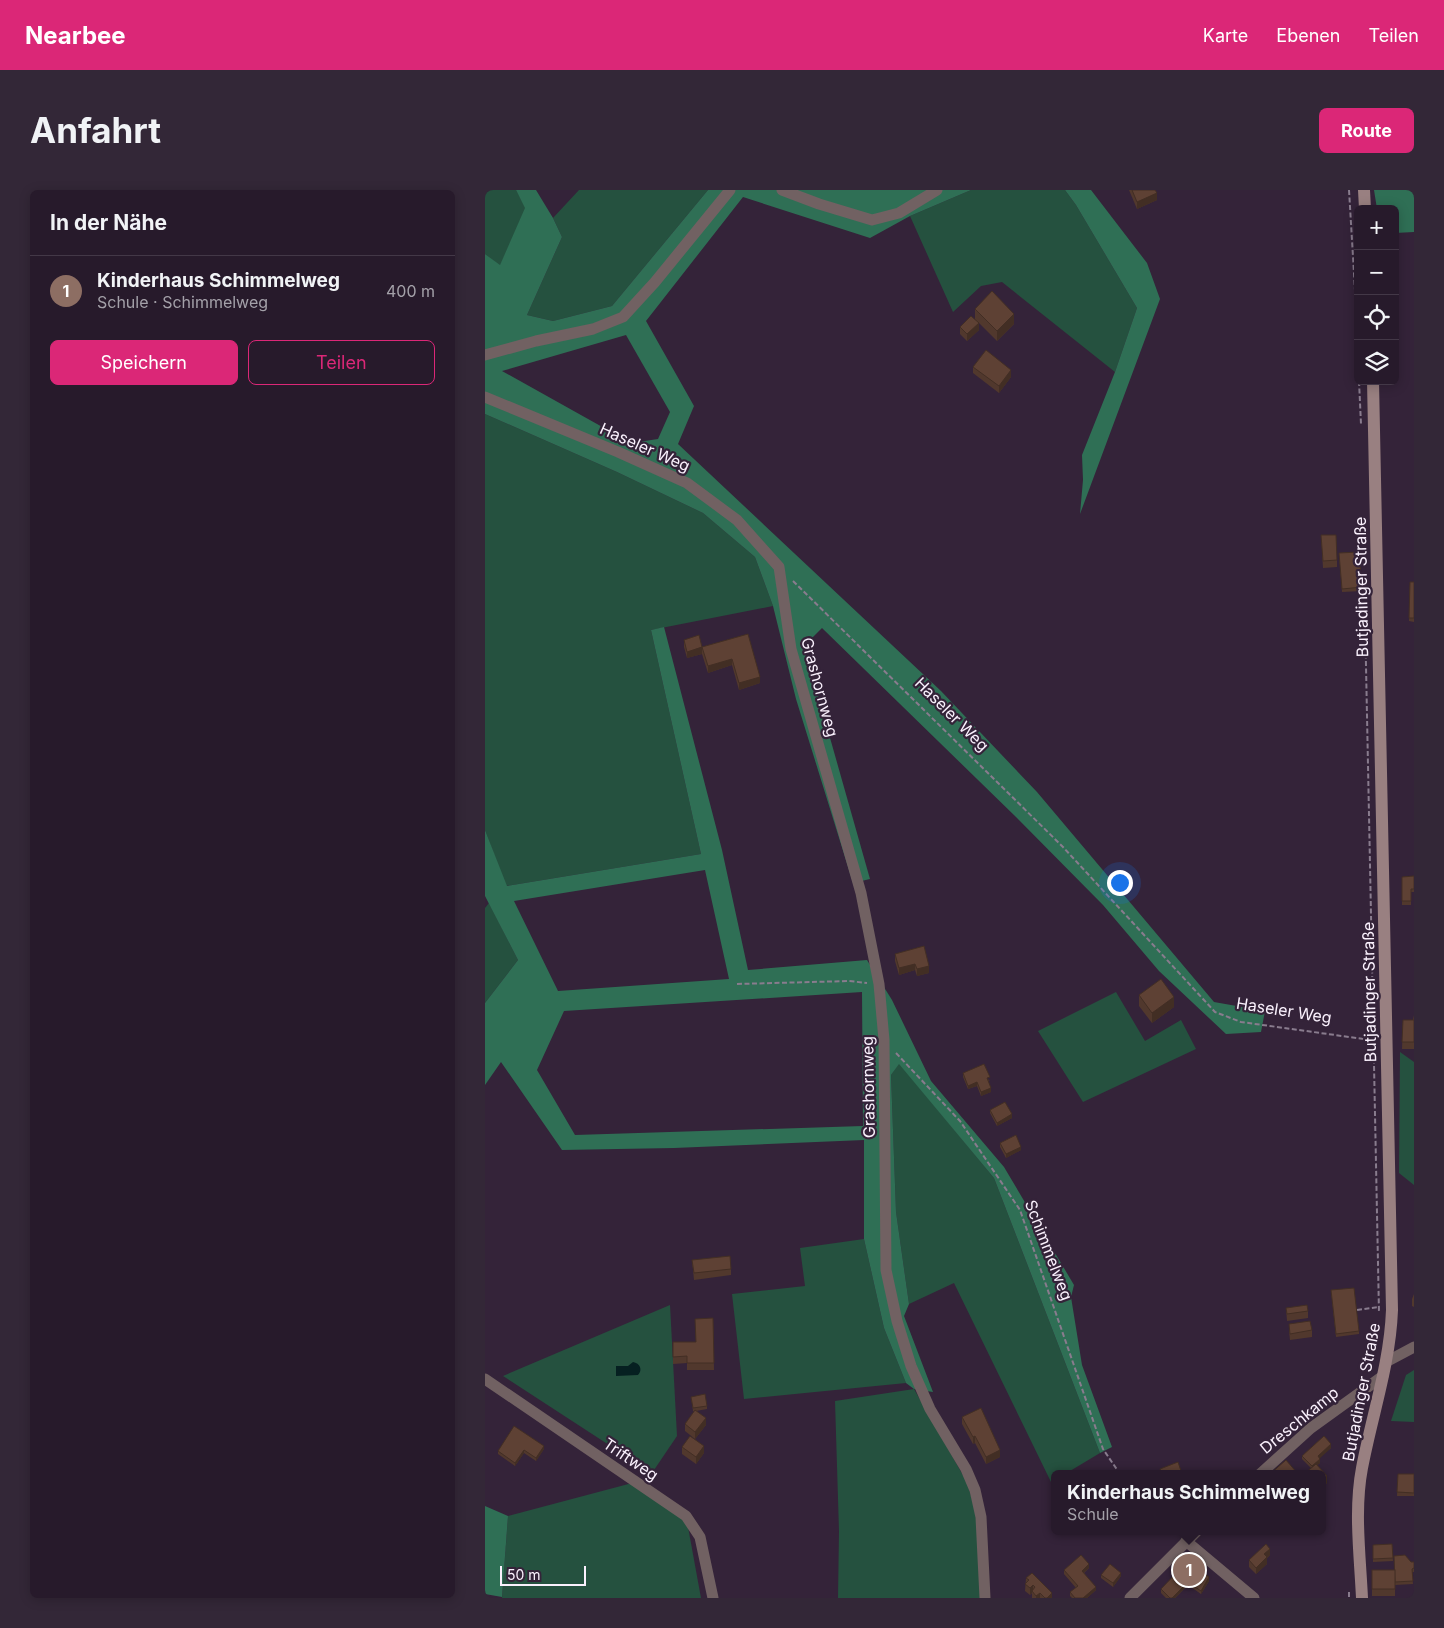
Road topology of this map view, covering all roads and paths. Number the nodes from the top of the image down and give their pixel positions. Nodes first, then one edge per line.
1 (730, 190) edge
2 (782, 190) edge
3 (937, 190) edge
4 (1349, 190) edge
5 (1363, 190) edge
6 (1365, 205) edge
7 (1355, 295) edge
8 (485, 355) edge
9 (1359, 385) edge
10 (1373, 385) edge
11 (485, 397) edge
12 (1361, 426) dead end
13 (779, 567) joint
14 (793, 581) dead end
15 (1366, 612) dead end
16 (737, 984) dead end
17 (879, 984) junction
18 (884, 1040) junction
19 (1373, 1040) junction
20 (1387, 1042) junction
21 (1379, 1307) junction
22 (1357, 1310) edge
23 (1379, 1316) dead end
24 (1414, 1347) edge
25 (1386, 1362) junction
26 (1383, 1376) junction
27 (485, 1379) edge
28 (1117, 1470) edge
29 (1264, 1470) edge
30 (1193, 1535) edge
31 (1186, 1541) junction
32 (1348, 1589) dead end
33 (713, 1598) edge
34 (985, 1598) edge
35 (1131, 1598) edge
36 (1254, 1598) edge
37 (1349, 1598) edge
38 (1362, 1598) edge

1 - 8 street
2 - 3 street
4 - 7 path
5 - 6 street
9 - 12 path
10 - 20 street, Butjadinger Straße
11 - 13 street, Haseler Weg
13 - 17 street, Grashornweg
14 - 19 path, Haseler Weg
15 - 19 path
16 - 17 path
17 - 18 street, Grashornweg
18 - 28 path, Schimmelweg
18 - 34 street, Grashornweg
19 - 20 path, Haseler Weg
19 - 21 path
20 - 25 street, Butjadinger Straße
21 - 22 path
21 - 23 path
24 - 25 street
25 - 26 street, Butjadinger Straße
26 - 29 street, Dreschkamp
26 - 38 street, Butjadinger Straße
27 - 33 street, Triftweg
30 - 31 street
31 - 35 street
31 - 36 street
32 - 37 path

